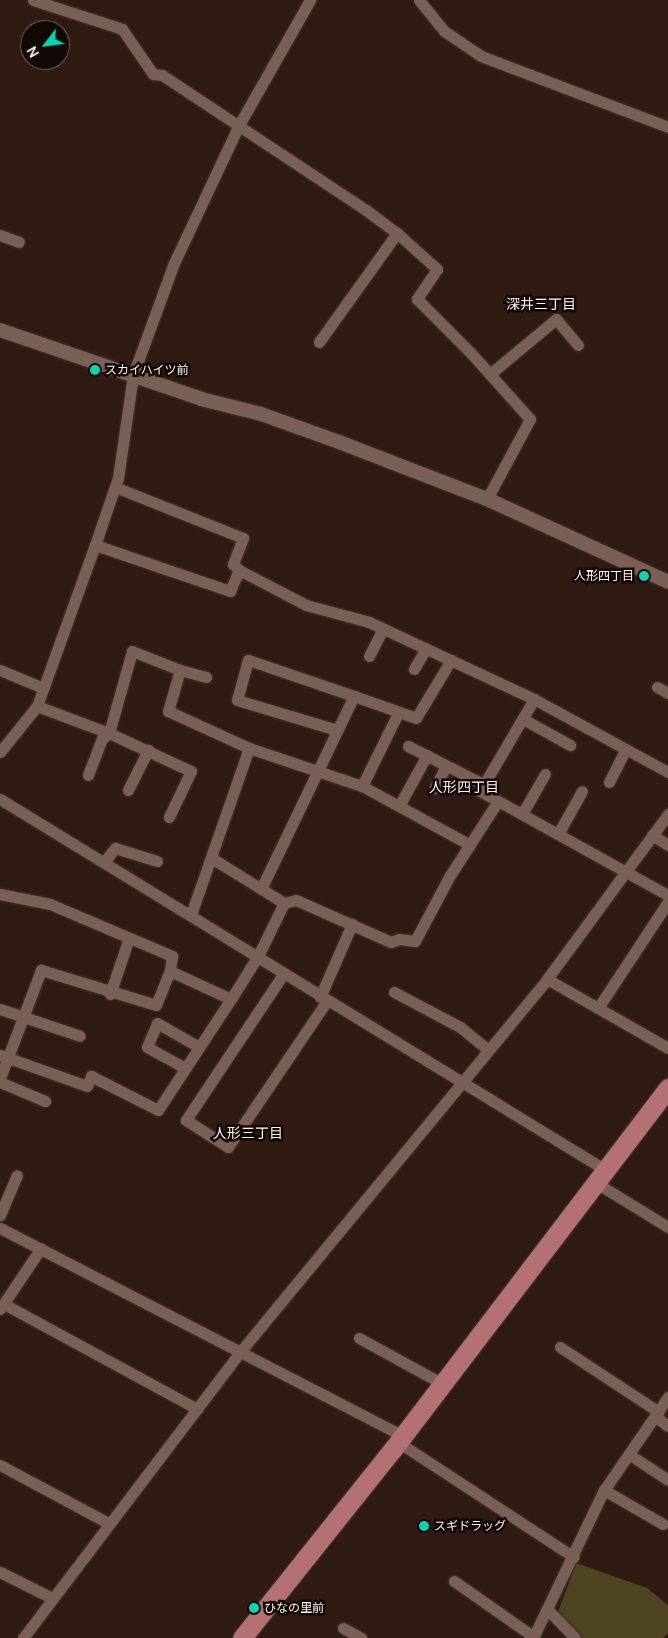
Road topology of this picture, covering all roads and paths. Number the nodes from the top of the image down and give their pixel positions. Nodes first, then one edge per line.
1 (33, 0) edge
2 (310, 0) edge
3 (418, 0) edge
4 (239, 125) junction
5 (668, 127) edge
6 (398, 233) junction
7 (0, 235) edge
8 (19, 242) dead end
9 (0, 330) edge
10 (319, 342) dead end
11 (578, 345) dead end
12 (490, 374) junction
13 (133, 375) junction
14 (115, 487) junction
15 (487, 500) junction
16 (95, 545) junction
17 (239, 570) junction
18 (668, 582) edge
19 (383, 628) junction
20 (426, 648) junction
21 (369, 656) dead end
22 (451, 660) junction
23 (0, 670) edge
24 (180, 670) junction
25 (414, 670) dead end
26 (206, 677) dead end
27 (658, 687) dead end
28 (43, 688) junction
29 (668, 693) edge
30 (354, 696) junction
31 (534, 699) junction
32 (37, 706) junction
33 (398, 713) junction
34 (523, 719) junction
35 (337, 730) junction
36 (110, 733) junction
37 (6, 736) edge
38 (570, 745) dead end
39 (408, 746) dead end
40 (249, 748) junction
41 (626, 749) junction
42 (148, 750) junction
43 (0, 752) edge
44 (428, 756) junction
45 (446, 765) junction
46 (317, 768) junction
47 (668, 772) edge
48 (545, 774) dead end
49 (88, 775) dead end
50 (609, 782) dead end
51 (486, 785) junction
52 (362, 786) junction
53 (435, 788) dead end
54 (128, 790) dead end
55 (582, 791) dead end
56 (0, 799) edge
57 (498, 801) junction
58 (399, 806) junction
59 (522, 814) junction
60 (668, 814) edge
61 (169, 817) dead end
62 (558, 834) junction
63 (652, 835) junction
64 (470, 845) junction
65 (668, 845) edge
66 (213, 859) junction
67 (157, 861) dead end
68 (104, 862) junction
69 (625, 872) junction
70 (261, 889) junction
71 (0, 894) edge
72 (668, 896) edge
73 (668, 902) edge
74 (284, 903) junction
75 (191, 915) junction
76 (352, 924) junction
77 (129, 938) junction
78 (258, 956) junction
79 (170, 971) junction
80 (284, 973) junction
81 (548, 979) junction
82 (394, 992) dead end
83 (110, 994) junction
84 (231, 999) junction
85 (323, 999) junction
86 (598, 1008) junction
87 (0, 1009) edge
88 (24, 1018) junction
89 (80, 1036) dead end
90 (199, 1046) junction
91 (668, 1048) edge
92 (488, 1050) junction
93 (4, 1056) edge
94 (185, 1068) junction
95 (0, 1078) edge
96 (0, 1082) edge
97 (461, 1084) junction
98 (668, 1088) edge
99 (45, 1101) dead end
100 (17, 1175) dead end
101 (602, 1178) junction
102 (0, 1215) edge
103 (668, 1227) edge
104 (0, 1228) edge
105 (41, 1248) junction
106 (2, 1306) edge
107 (360, 1338) dead end
108 (560, 1347) dead end
109 (240, 1352) junction
110 (443, 1384) junction
111 (668, 1397) edge
112 (197, 1409) junction
113 (657, 1414) junction
114 (668, 1426) edge
115 (401, 1439) junction
116 (630, 1455) junction
117 (0, 1465) edge
118 (668, 1480) edge
119 (604, 1490) junction
120 (108, 1523) junction
121 (663, 1524) dead end
122 (574, 1557) junction
123 (0, 1572) edge
124 (454, 1581) dead end
125 (52, 1598) junction
126 (548, 1611) junction
127 (343, 1628) dead end
128 (23, 1638) edge
129 (242, 1638) edge
130 (361, 1638) edge
131 (533, 1638) edge
132 (575, 1638) edge

1 - 4 street
2 - 4 street
3 - 5 street
4 - 6 street
4 - 13 street
6 - 10 street
6 - 12 street
7 - 8 street
9 - 13 street
11 - 12 street
12 - 15 street
13 - 14 street
13 - 15 street
14 - 16 street
14 - 17 street
15 - 18 street
16 - 17 street
16 - 28 street
17 - 19 street
19 - 20 street
19 - 21 street
20 - 22 street
20 - 25 street
22 - 31 street
22 - 33 street
23 - 28 street
24 - 26 street
24 - 36 street
24 - 40 street
27 - 29 street
28 - 32 street
30 - 33 street
30 - 35 street
30 - 35 street
31 - 34 street
31 - 41 street
32 - 36 street
32 - 37 street
33 - 52 street
34 - 38 street
34 - 51 street
35 - 46 street
36 - 42 street
36 - 49 street
37 - 43 street
39 - 44 street
40 - 46 street
40 - 66 street
41 - 47 street
41 - 50 street
42 - 54 street
42 - 61 street
44 - 45 street
44 - 58 street
45 - 51 street
45 - 53 street
46 - 52 street
46 - 70 street
48 - 59 street
51 - 57 street
52 - 58 street
55 - 62 street
56 - 68 street
57 - 59 street
57 - 64 street
58 - 64 street
59 - 62 street
60 - 63 street
62 - 69 street
63 - 65 street
63 - 69 street
64 - 76 street
66 - 70 street
66 - 75 street
67 - 68 street
68 - 75 street
69 - 72 street
69 - 81 street
70 - 74 street
71 - 77 street
73 - 86 street
74 - 76 street
74 - 78 street
75 - 78 street
76 - 85 street
77 - 79 street
77 - 83 street
78 - 80 street
78 - 84 street
79 - 83 street
79 - 84 street
80 - 85 street
80 - 85 street
81 - 86 street
81 - 92 street
82 - 92 street
83 - 88 street
84 - 90 street
85 - 97 street
86 - 91 street
87 - 88 street
88 - 89 street
88 - 93 street
90 - 94 street
90 - 94 street
92 - 97 street
93 - 94 street
93 - 95 street
96 - 99 street
97 - 101 street
97 - 109 street
98 - 101 main road
100 - 102 street
101 - 103 street
101 - 110 main road
104 - 105 street
105 - 106 street
105 - 109 street
106 - 112 street
107 - 110 street
108 - 113 street
109 - 112 street
109 - 115 street
110 - 115 main road
111 - 113 street
112 - 120 street
113 - 114 street
113 - 116 street
115 - 122 street
115 - 129 main road
116 - 118 street
116 - 119 street
117 - 120 street
119 - 121 street
119 - 122 street
120 - 125 street
122 - 126 street
123 - 125 street
124 - 131 street
125 - 128 street
126 - 131 street
126 - 132 street
127 - 130 street

